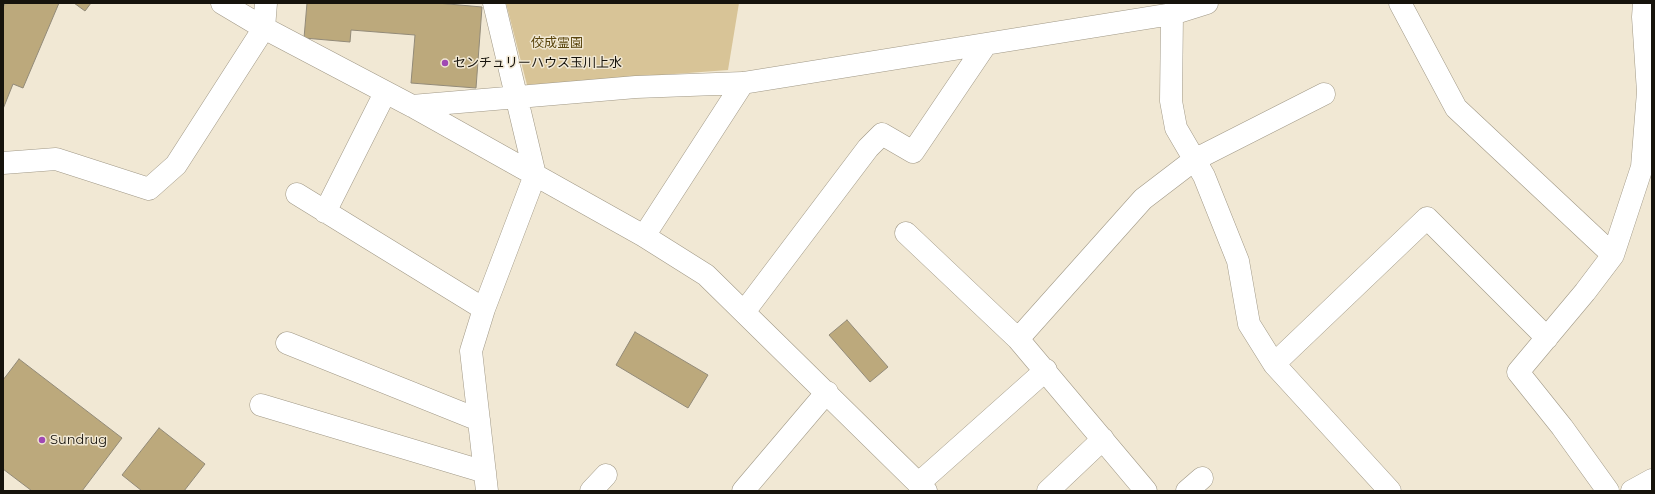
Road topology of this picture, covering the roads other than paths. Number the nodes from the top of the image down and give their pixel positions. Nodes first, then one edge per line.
1 (222, 3) edge
2 (266, 3) edge
3 (494, 3) edge
4 (1208, 3) edge
5 (1400, 3) edge
6 (1644, 3) edge
7 (1172, 14) junction
8 (264, 28) junction
9 (986, 44) junction
10 (743, 82) junction
11 (386, 92) junction
12 (1324, 94) dead end
13 (517, 97) junction
14 (412, 106) junction
15 (1194, 160) junction
16 (3, 163) edge
17 (1647, 171) edge
18 (535, 175) junction
19 (296, 194) dead end
20 (325, 212) junction
21 (906, 233) dead end
22 (644, 236) junction
23 (1613, 255) junction
24 (484, 309) junction
25 (744, 312) junction
26 (1547, 338) junction
27 (1018, 339) junction
28 (286, 343) dead end
29 (1274, 364) junction
30 (1046, 370) junction
31 (827, 392) junction
32 (261, 405) dead end
33 (479, 420) junction
34 (1103, 439) junction
35 (606, 475) dead end
36 (1652, 480) edge
37 (486, 481) edge
38 (922, 487) edge
39 (591, 491) edge
40 (743, 491) edge
41 (1048, 491) edge
42 (1146, 491) edge
43 (1390, 491) edge
44 (1608, 491) edge
45 (1632, 491) edge

1 - 8 street
2 - 8 street
3 - 13 street
4 - 7 street
5 - 23 street
6 - 17 street
7 - 9 street
7 - 15 street
8 - 11 street
8 - 16 street
9 - 10 street
9 - 25 street
10 - 13 street
10 - 22 street
11 - 14 street
11 - 20 street
12 - 15 street
13 - 14 street
13 - 18 street
14 - 18 street
15 - 27 street
15 - 29 street
17 - 23 street
18 - 22 street
18 - 24 street
19 - 20 street
20 - 24 street
21 - 27 street
22 - 25 street
23 - 26 street
24 - 33 street
25 - 31 street
26 - 29 street
26 - 44 street
27 - 30 street
28 - 33 street
29 - 43 street
30 - 34 street
30 - 38 street
31 - 38 street
31 - 40 street
32 - 37 street
33 - 37 street
34 - 41 street
34 - 42 street
35 - 39 street
36 - 45 street

